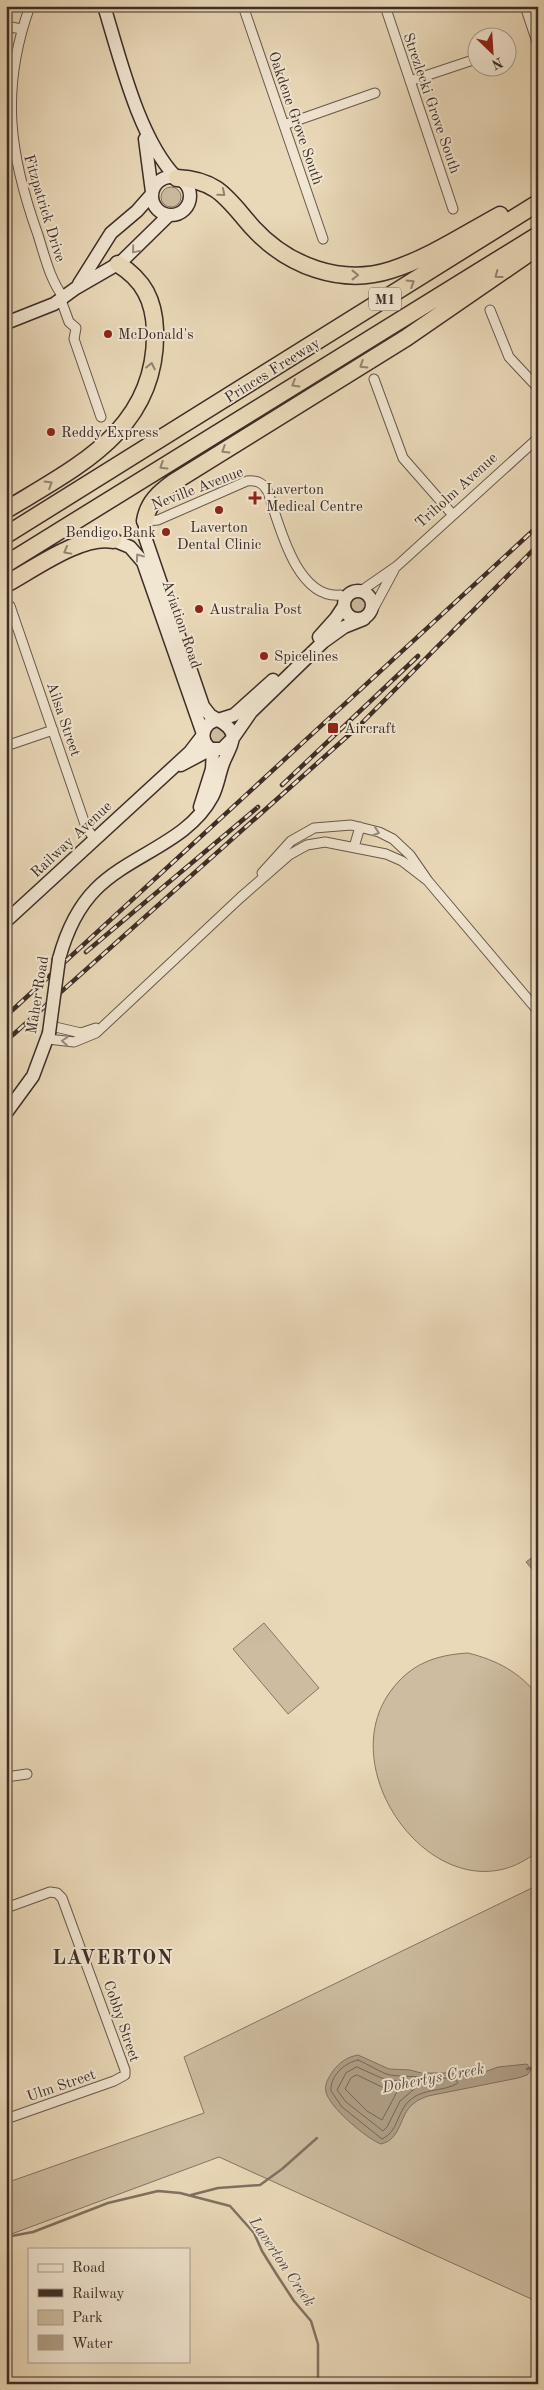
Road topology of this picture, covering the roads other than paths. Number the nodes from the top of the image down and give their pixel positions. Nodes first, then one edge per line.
1 (30, 6) edge
2 (104, 6) edge
3 (243, 6) edge
4 (385, 6) edge
5 (525, 6) edge
6 (6, 26) edge
7 (21, 29) junction
8 (537, 40) edge
9 (466, 62) edge
10 (410, 81) junction
11 (375, 93) dead end
12 (284, 125) junction
13 (143, 126) junction
14 (176, 178) junction
15 (152, 193) junction
16 (538, 195) edge
17 (538, 203) edge
18 (453, 209) dead end
19 (169, 215) junction
20 (538, 235) edge
21 (107, 239) junction
22 (323, 239) dead end
23 (538, 247) edge
24 (118, 264) junction
25 (76, 288) junction
26 (62, 299) junction
27 (490, 310) dead end
28 (6, 323) edge
29 (374, 379) dead end
30 (538, 388) edge
31 (101, 417) dead end
32 (538, 438) edge
33 (6, 510) edge
34 (453, 515) junction
35 (145, 521) junction
36 (6, 535) edge
37 (113, 540) joint
38 (6, 564) edge
39 (397, 566) junction
40 (156, 582) junction
41 (6, 584) edge
42 (361, 591) junction
43 (342, 601) junction
44 (10, 606) dead end
45 (368, 615) junction
46 (183, 661) junction
47 (218, 720) junction
48 (52, 730) junction
49 (203, 735) junction
50 (233, 739) junction
51 (6, 746) edge
52 (212, 750) junction
53 (158, 780) junction
54 (198, 814) junction
55 (360, 827) junction
56 (95, 840) junction
57 (354, 847) junction
58 (428, 881) junction
59 (240, 898) junction
60 (6, 921) edge
61 (538, 1011) edge
62 (109, 1020) junction
63 (51, 1032) junction
64 (6, 1113) edge
65 (27, 1774) dead end
66 (6, 1777) edge
67 (6, 1908) edge
68 (125, 2075) joint
69 (6, 2119) edge

1 - 7 street, Fitzpatrick Drive
2 - 13 street
3 - 12 street, Oakdene Grove South
4 - 10 street, Strezlecki Grove South
5 - 8 street
6 - 7 street
7 - 26 street, Fitzpatrick Drive
9 - 10 street
10 - 18 street, Strezlecki Grove South
11 - 12 street
12 - 22 street, Oakdene Grove South
13 - 14 street
13 - 15 street
14 - 15 street
14 -> 16 highway
14 - 19 street
15 - 19 street
15 - 21 street
36 -> 17 highway, Princes Freeway / M1
19 -> 24 street
20 -> 38 highway, Princes Freeway / M1
21 - 24 street
21 - 25 street
23 -> 35 highway
24 - 25 street
33 -> 24 highway
25 - 26 street
26 - 28 street
26 - 31 street, Fitzpatrick Drive
27 - 30 street
29 - 34 street
32 - 34 street, Triholm Avenue
34 - 39 street, Triholm Avenue
35 - 40 street, Aviation Road
35 - 43 street, Neville Avenue
40 -> 37 street, Aviation Road
37 -> 41 highway
39 - 42 street, Triholm Avenue
39 - 45 street, Triholm Avenue
40 - 46 street, Aviation Road
42 - 43 street
42 - 45 street
43 - 45 street
43 - 47 street
44 - 48 street, Ailsa Street
45 - 50 street
46 - 47 street, Aviation Road
46 - 49 street, Aviation Road
47 - 49 street
47 - 50 street
48 - 51 street
48 - 56 street, Ailsa Street
49 - 52 street
49 - 53 street, Railway Avenue
50 - 52 street
50 - 54 street, Maher Road
52 - 53 street, Railway Avenue
52 - 54 street, Maher Road
53 - 56 street, Railway Avenue
54 - 63 street, Maher Road, bridge
55 - 57 street
55 -> 58 street
55 - 59 street
56 - 60 street, Railway Avenue
57 - 58 street
57 - 59 street
58 - 61 street
59 - 62 street
62 - 63 street
62 -> 63 street
63 - 64 street, Maher Road
65 - 66 street
67 - 68 street, Cobby Street
68 - 69 street, Ulm Street

